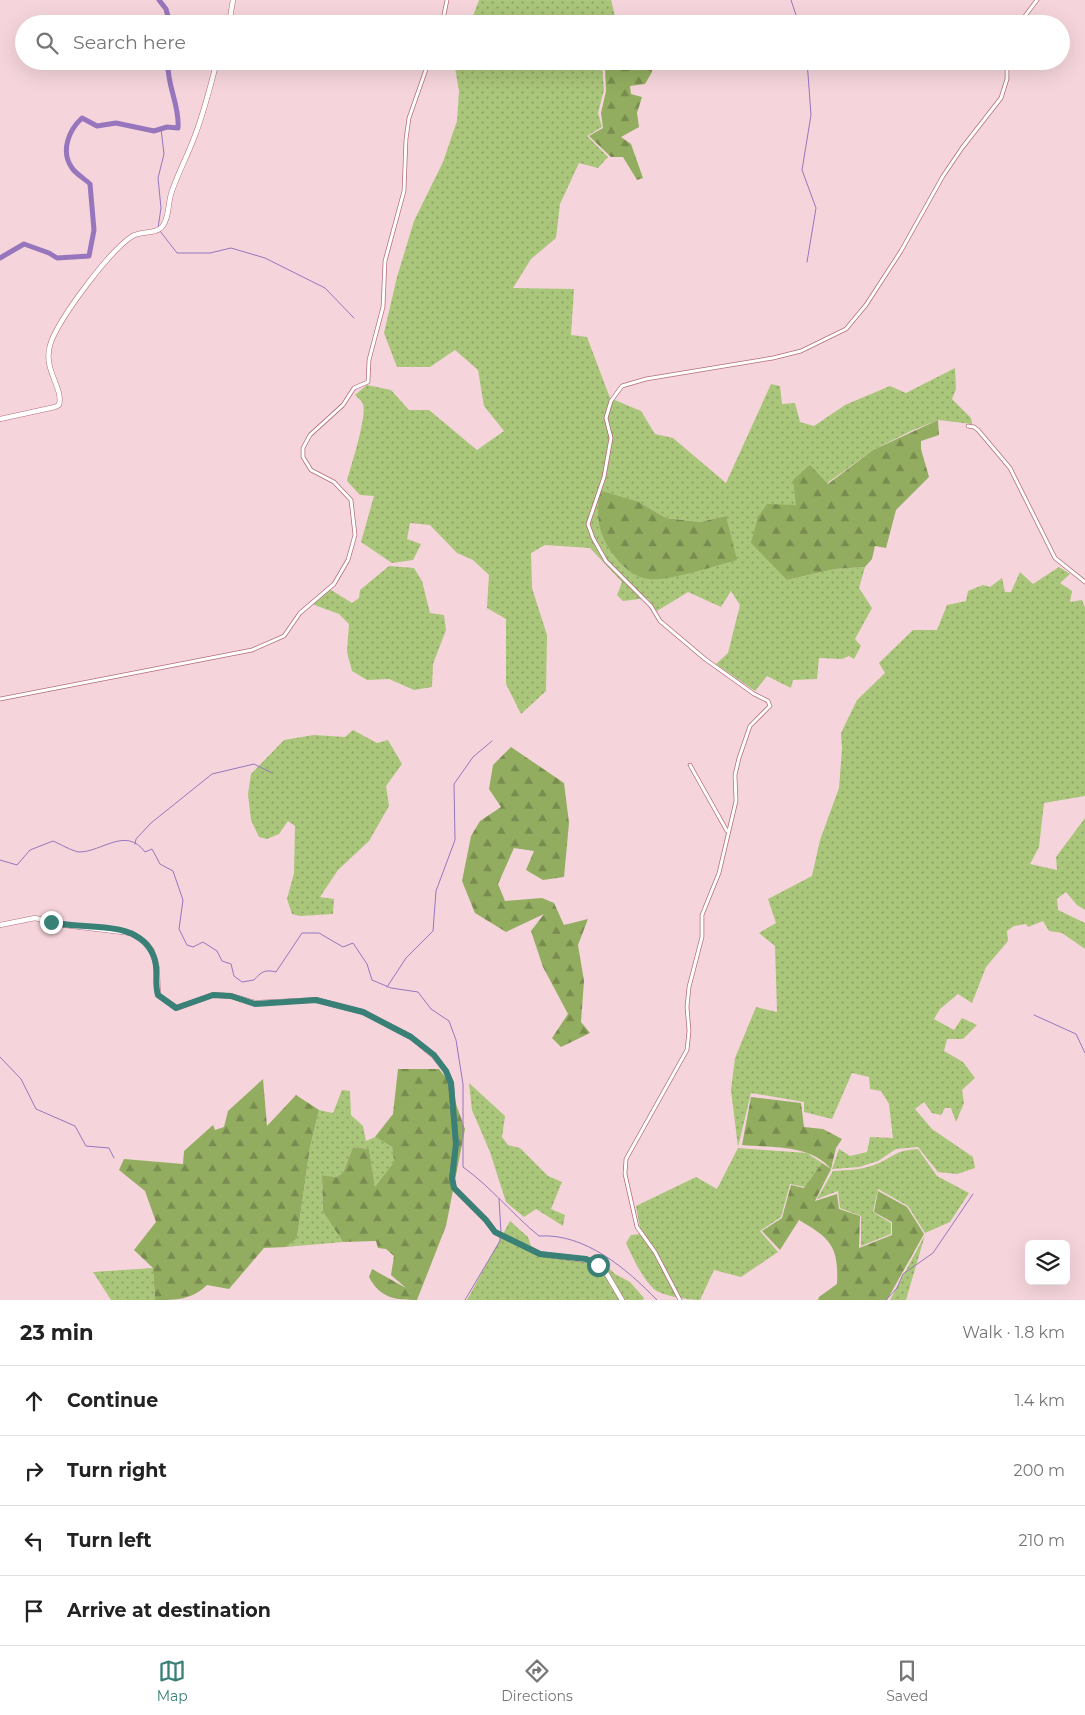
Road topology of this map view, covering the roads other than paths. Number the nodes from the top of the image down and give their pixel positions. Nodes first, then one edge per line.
1 (233, 0) edge
2 (447, 0) edge
3 (1037, 0) edge
4 (230, 15) edge
5 (444, 15) edge
6 (1026, 15) edge
7 (214, 70) edge
8 (426, 70) edge
9 (1007, 70) edge
10 (0, 419) edge
11 (968, 426) dead end
12 (1085, 582) edge
13 (0, 699) edge
14 (690, 765) dead end
15 (728, 832) junction
16 (0, 925) edge
17 (622, 1300) edge
18 (680, 1300) edge

1 - 4 street
2 - 5 street
3 - 6 street
7 - 10 street
8 - 13 street
9 - 15 street
11 - 12 street
14 - 15 street
15 - 18 street
16 - 17 street

